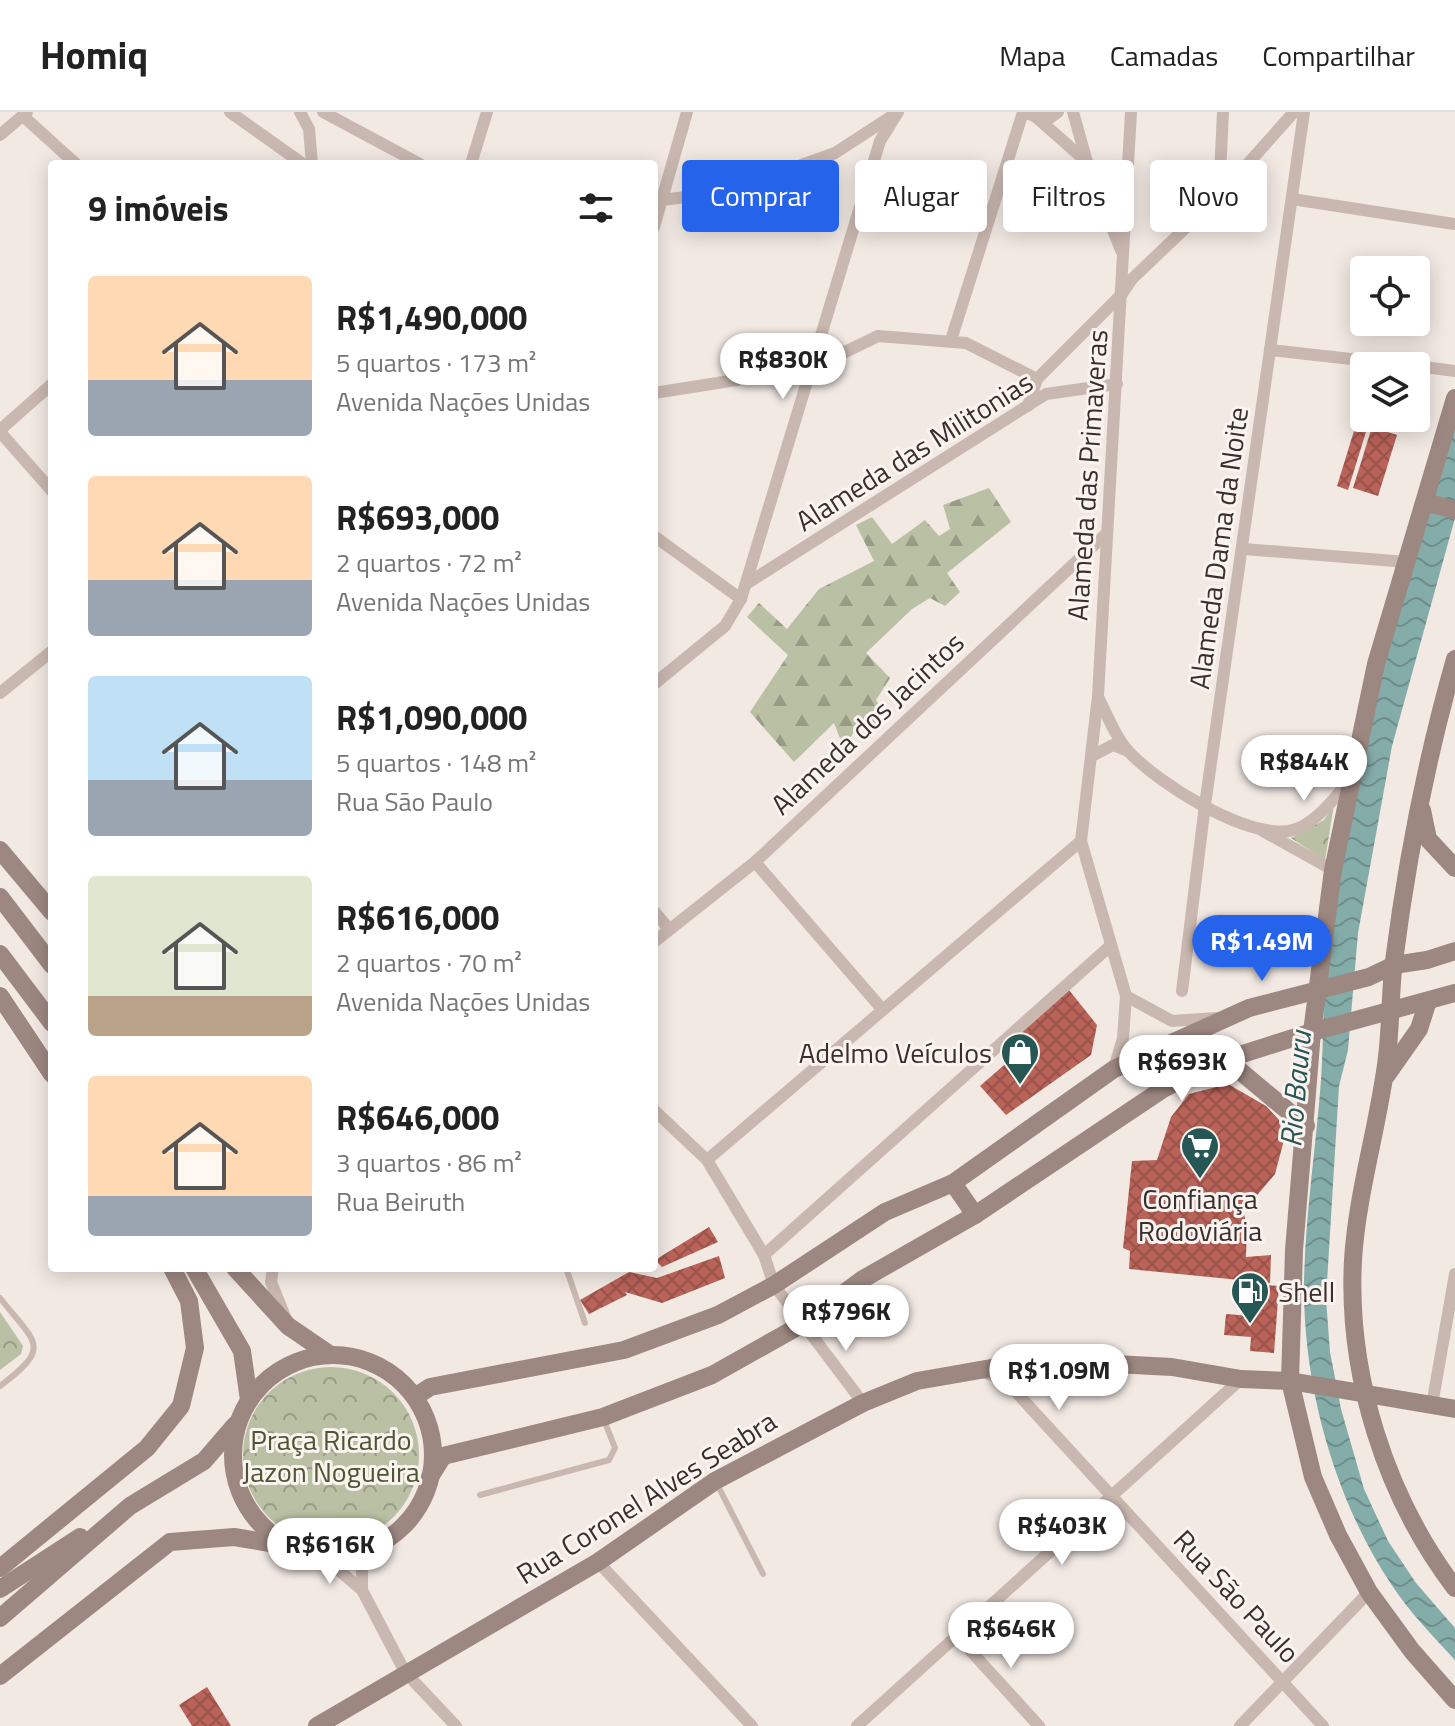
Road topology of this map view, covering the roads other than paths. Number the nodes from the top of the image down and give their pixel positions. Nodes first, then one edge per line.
1 (230, 112) edge
2 (300, 112) edge
3 (323, 112) edge
4 (487, 112) edge
5 (687, 112) edge
6 (898, 112) edge
7 (1058, 112) edge
8 (1073, 112) edge
9 (1131, 112) edge
10 (1223, 112) edge
11 (1294, 112) edge
12 (1304, 112) edge
13 (25, 114) edge
14 (1028, 114) edge
15 (0, 135) edge
16 (72, 160) edge
17 (297, 160) edge
18 (312, 160) edge
19 (413, 160) edge
20 (472, 160) edge
21 (1086, 160) edge
22 (1087, 160) edge
23 (1128, 160) edge
24 (1221, 160) edge
25 (1251, 160) edge
26 (1292, 199) junction
27 (658, 202) edge
28 (1454, 224) edge
29 (1114, 232) edge
30 (1124, 232) edge
31 (1181, 232) edge
32 (1123, 253) junction
33 (1122, 294) junction
34 (951, 340) junction
35 (1270, 350) junction
36 (1350, 359) edge
37 (812, 368) junction
38 (1430, 368) edge
39 (1455, 371) edge
40 (1037, 379) junction
41 (1117, 384) junction
42 (48, 388) edge
43 (658, 392) edge
44 (1455, 398) edge
45 (1028, 406) junction
46 (0, 431) edge
47 (48, 486) edge
48 (1425, 502) junction
49 (1455, 510) edge
50 (1107, 533) junction
51 (658, 539) edge
52 (1244, 549) junction
53 (1407, 562) junction
54 (746, 584) junction
55 (741, 599) junction
56 (48, 654) edge
57 (1455, 659) edge
58 (658, 681) edge
59 (0, 693) edge
60 (1098, 696) junction
61 (1128, 751) junction
62 (1092, 756) junction
63 (1350, 780) junction
64 (1420, 802) junction
65 (1205, 805) junction
66 (1257, 827) junction
67 (1081, 841) junction
68 (0, 850) edge
69 (755, 862) junction
70 (1455, 868) edge
71 (1333, 870) junction
72 (0, 897) edge
73 (48, 906) edge
74 (658, 916) edge
75 (669, 929) junction
76 (658, 939) edge
77 (1109, 947) junction
78 (1455, 951) edge
79 (0, 954) edge
80 (48, 960) edge
81 (1394, 965) junction
82 (1321, 989) junction
83 (1182, 991) dead end
84 (1455, 993) edge
85 (0, 996) edge
86 (1126, 996) junction
87 (1428, 1001) junction
88 (882, 1009) junction
89 (1392, 1011) junction
90 (48, 1018) edge
91 (1221, 1018) junction
92 (1315, 1031) junction
93 (1214, 1063) junction
94 (48, 1068) edge
95 (1114, 1069) junction
96 (1385, 1078) junction
97 (658, 1114) edge
98 (1306, 1126) junction
99 (707, 1160) junction
100 (953, 1183) junction
101 (975, 1215) junction
102 (764, 1255) junction
103 (174, 1272) edge
104 (185, 1272) edge
105 (196, 1272) edge
106 (239, 1272) edge
107 (272, 1272) edge
108 (567, 1272) edge
109 (1455, 1274) edge
110 (774, 1285) junction
111 (0, 1298) edge
112 (212, 1298) junction
113 (585, 1323) dead end
114 (801, 1325) junction
115 (288, 1326) junction
116 (329, 1354) junction
117 (976, 1370) junction
118 (1241, 1379) junction
119 (1299, 1383) junction
120 (0, 1386) edge
121 (1355, 1392) junction
122 (415, 1397) junction
123 (249, 1400) junction
124 (863, 1403) junction
125 (1432, 1405) junction
126 (1454, 1412) edge
127 (603, 1417) junction
128 (238, 1421) junction
129 (430, 1477) junction
130 (715, 1481) junction
131 (480, 1495) dead end
132 (1113, 1498) junction
133 (130, 1506) junction
134 (291, 1547) junction
135 (362, 1551) junction
136 (321, 1555) junction
137 (598, 1562) junction
138 (0, 1568) edge
139 (763, 1574) dead end
140 (1455, 1588) edge
141 (0, 1589) edge
142 (362, 1590) junction
143 (1369, 1592) junction
144 (0, 1618) edge
145 (958, 1637) junction
146 (46, 1638) junction
147 (405, 1672) junction
148 (0, 1676) edge
149 (1285, 1682) junction
150 (0, 1685) edge
151 (1455, 1700) edge
152 (317, 1726) edge
153 (456, 1726) edge
154 (752, 1726) edge
155 (857, 1726) edge
156 (1039, 1726) edge
157 (1240, 1726) edge
158 (1323, 1726) edge

1 - 17 street
2 - 18 street
3 - 19 street
4 - 20 street
5 - 27 street
6 - 27 street
6 - 37 street
7 - 14 street
8 - 22 street
9 - 23 street, Alameda das Primaveras
10 - 24 street
11 - 25 street, Alameda das Militonias
12 - 26 street, Alameda Dama da Noite
13 - 15 street
13 - 16 street
14 - 21 street
14 - 34 street
26 - 28 street
26 - 35 street, Alameda Dama da Noite
29 - 32 street
30 - 32 street, Alameda das Primaveras
31 - 33 street, Alameda das Militonias
32 - 33 street, Alameda das Primaveras
33 - 40 street, Alameda das Militonias
33 - 41 street, Alameda das Primaveras
34 - 37 street
34 - 40 street
35 - 36 street
35 - 52 street, Alameda Dama da Noite
37 - 43 street
37 - 54 street
38 - 39 street
40 - 45 street
41 - 45 street, Alameda das Militonias
41 - 50 street, Alameda das Primaveras
42 - 46 street
44 - 48 main road
45 - 54 street, Alameda das Militonias
46 - 47 street
48 - 49 main road
48 - 53 main road
50 - 60 street, Alameda das Primaveras
50 - 69 street, Alameda dos Jacintos
51 - 55 street
52 - 53 street
52 - 65 street, Alameda Dama da Noite
53 - 63 main road
54 - 55 street
55 - 58 street
56 - 59 street
57 - 64 main road
60 - 61 street
60 - 62 street, Alameda das Primaveras
61 - 62 street
61 - 65 street
62 - 67 street, Alameda das Primaveras
63 - 66 street
63 - 71 main road
64 - 70 main road
64 - 81 main road
65 - 66 street
65 - 83 street, Alameda Dama da Noite
66 - 71 street
67 - 77 street, Alameda das Primaveras
67 - 88 street
68 - 73 main road
69 - 75 street, Alameda dos Jacintos
69 - 88 street
71 - 82 main road
72 - 80 main road
74 - 75 street
75 - 76 street, Alameda dos Jacintos
77 - 86 street, Alameda das Primaveras
77 - 102 street
78 - 81 main road
79 - 90 main road
81 - 82 main road
81 - 89 main road
82 - 91 main road
82 - 92 main road
84 - 87 main road
85 - 94 main road
86 - 91 street
86 - 95 street
87 - 89 main road
87 - 96 main road
88 - 99 street
89 - 92 main road
89 - 96 main road
91 - 95 main road
92 - 93 main road
92 - 98 main road
93 - 98 main road
93 - 101 main road
95 - 100 main road
96 - 121 main road
97 - 99 street
98 - 119 main road
99 - 102 street
100 - 101 main road
100 - 110 main road
101 - 114 main road
102 - 110 street
103 - 138 main road
104 - 112 main road
105 - 112 main road
106 - 115 main road
107 - 115 street
108 - 113 lane
109 - 125 street
110 - 114 street
110 - 122 main road
111 - 120 lane
112 - 123 main road
114 - 124 street
114 - 127 main road
115 - 116 main road
116 - 122 main road
116 - 123 main road
117 - 118 main road, Rua Coronel Alves Seabra
117 - 124 main road, Rua Coronel Alves Seabra
117 - 132 street, Rua São Paulo
118 - 119 main road, Rua Coronel Alves Seabra
118 - 132 street
119 - 121 main road, Rua Coronel Alves Seabra
119 - 143 main road
121 - 125 main road, Rua Coronel Alves Seabra
121 - 140 main road
122 - 129 main road
123 - 128 main road
124 - 130 main road, Rua Coronel Alves Seabra
125 - 126 main road, Rua Coronel Alves Seabra
127 - 129 main road
127 - 131 lane
128 - 133 main road
128 - 134 main road
129 - 135 main road
130 - 137 main road, Rua Coronel Alves Seabra
130 - 139 lane
132 - 145 street
132 - 149 street, Rua São Paulo
133 - 141 main road
133 - 144 main road
134 - 136 main road
134 - 146 main road
135 - 136 main road
135 - 142 street
136 - 142 street
137 - 147 main road, Rua Coronel Alves Seabra
137 - 154 street
142 - 147 street
143 - 149 street
143 - 151 main road
145 - 155 street
145 - 156 street
146 - 148 main road
146 - 150 main road
147 - 152 main road, Rua Coronel Alves Seabra
147 - 153 street
149 - 157 street
149 - 158 street, Rua São Paulo

